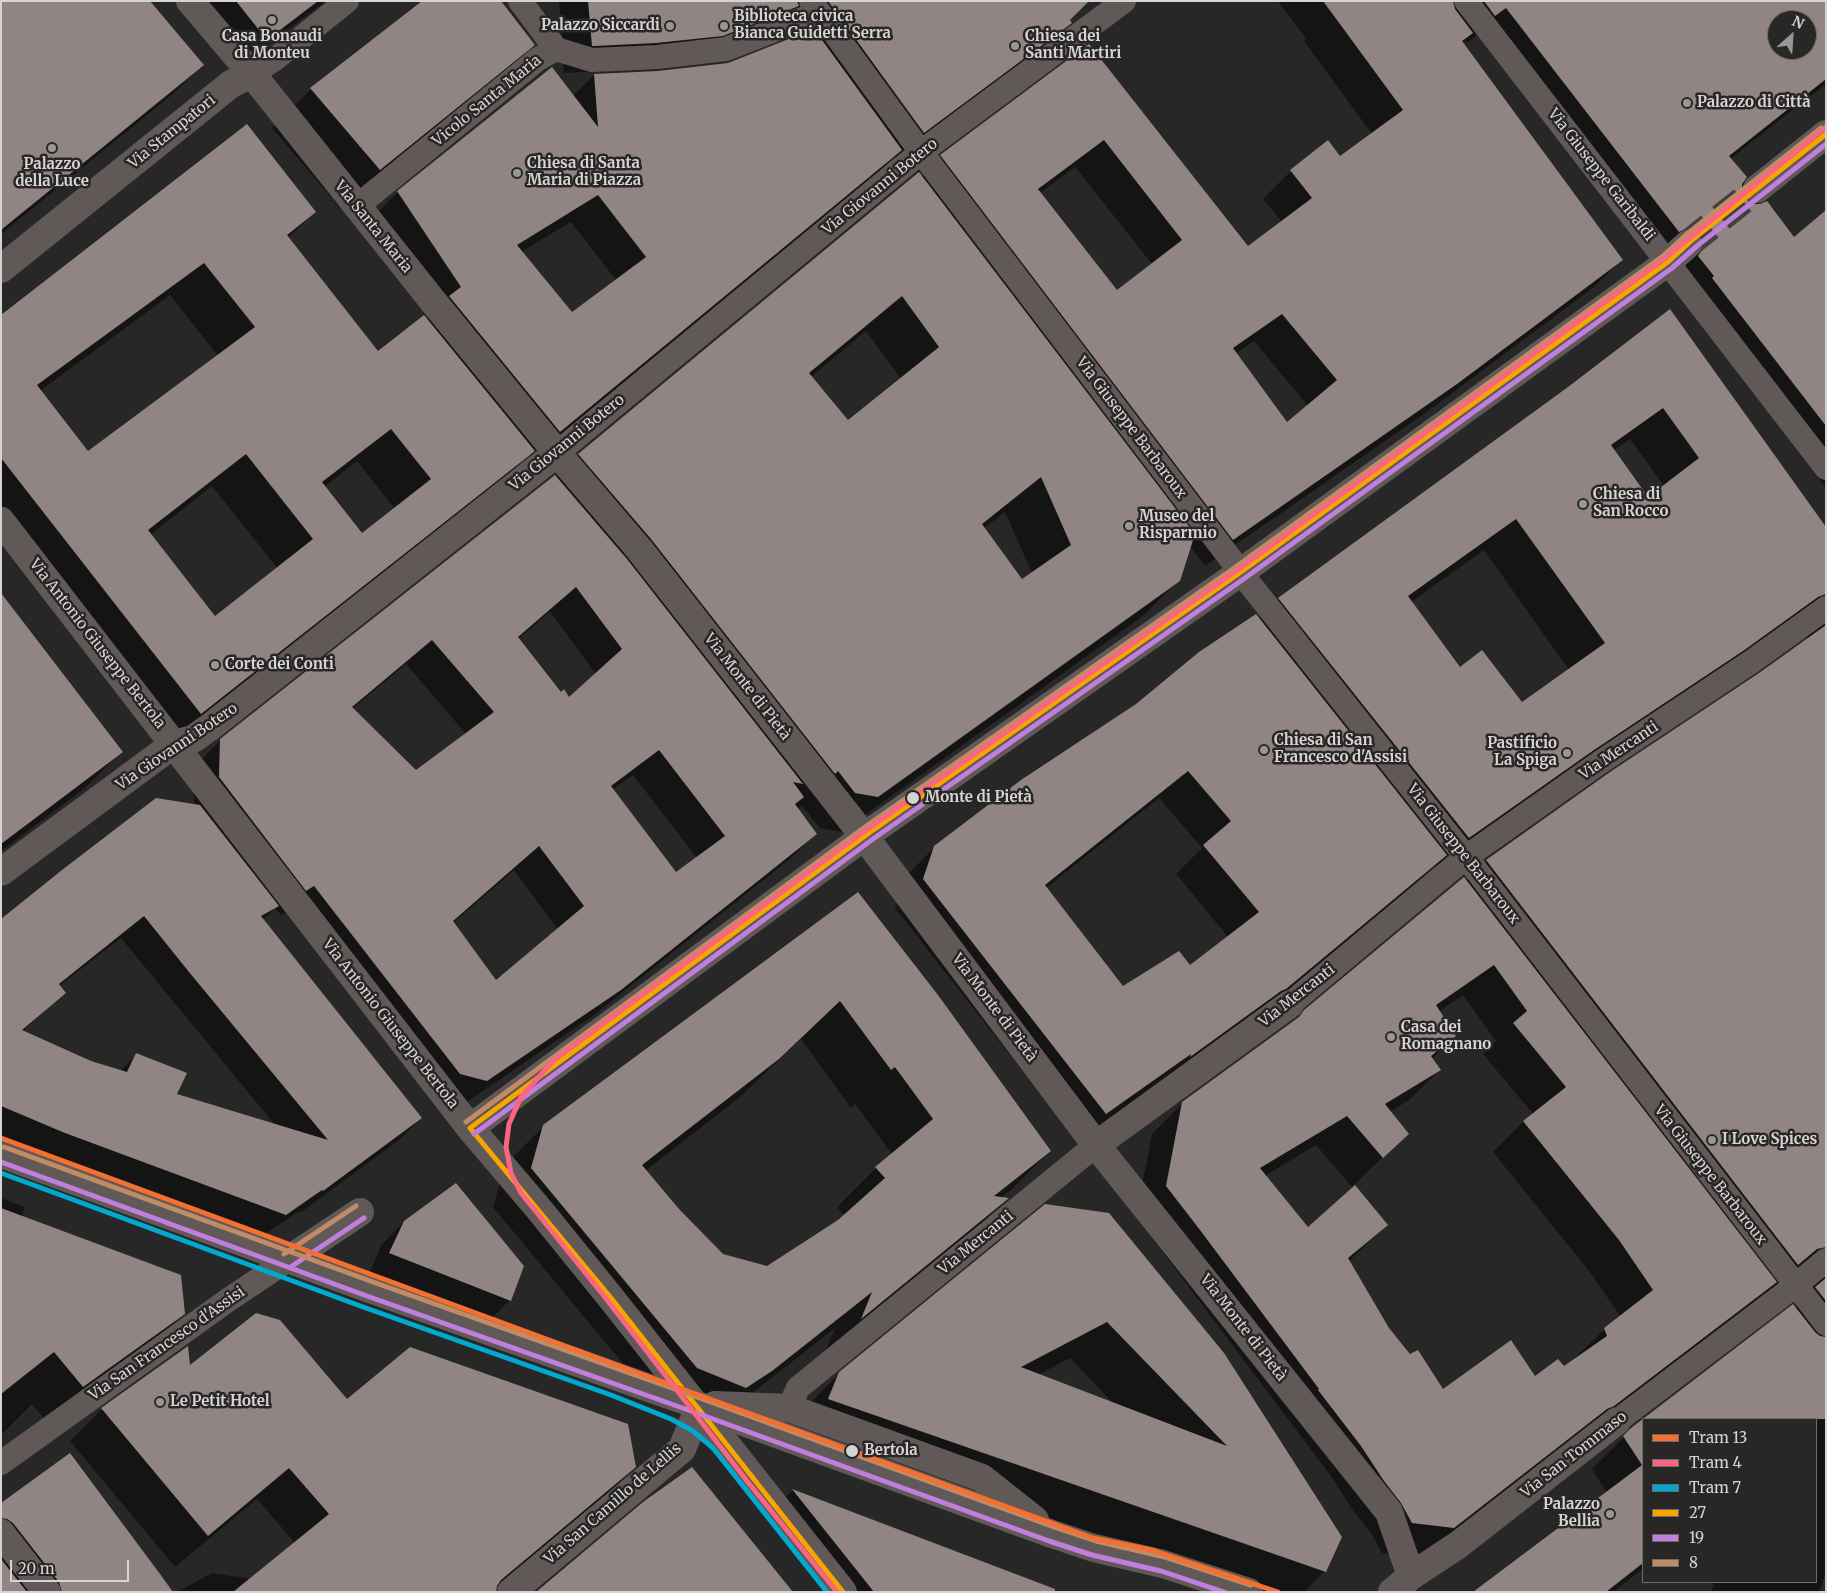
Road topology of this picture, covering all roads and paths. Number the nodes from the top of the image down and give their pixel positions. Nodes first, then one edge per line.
1 (190, 1) edge
2 (347, 1) edge
3 (520, 1) edge
4 (1124, 1) edge
5 (1466, 1) edge
6 (815, 6) edge
7 (556, 49) junction
8 (252, 74) junction
9 (1826, 134) edge
10 (922, 152) junction
11 (1757, 190) tunnel mouth
12 (356, 207) junction
13 (1688, 244) tunnel mouth
14 (1668, 262) junction
15 (1, 269) edge
16 (557, 453) junction
17 (1826, 468) edge
18 (1, 521) edge
19 (1241, 572) junction
20 (1826, 608) edge
21 (174, 744) junction
22 (865, 836) junction
23 (1466, 857) junction
24 (1, 872) edge
25 (1290, 1004) joint
26 (470, 1128) junction
27 (1096, 1145) junction
28 (1, 1154) edge
29 (360, 1212) dead end
30 (288, 1260) junction
31 (1826, 1260) edge
32 (1796, 1286) junction
33 (1826, 1324) edge
34 (694, 1404) junction
35 (789, 1408) junction
36 (1617, 1421) joint
37 (1, 1462) edge
38 (1, 1533) edge
39 (1052, 1534) junction
40 (1402, 1584) edge
41 (47, 1592) edge
42 (511, 1592) edge
43 (843, 1592) edge
44 (1249, 1592) edge

1 - 8 street, Via Santa Maria
2 - 8 street, Via Stampatori
3 - 7 street
4 - 10 street, Via Giovanni Botero
5 - 14 street, Via Giuseppe Garibaldi
6 - 7 street, Vicolo Santa Maria
6 - 10 street, Via Giuseppe Barbaroux
7 - 12 street, Vicolo Santa Maria
8 - 12 street, Via Santa Maria
8 - 15 street, Via Stampatori
9 - 11 street
10 - 16 street, Via Giovanni Botero
10 - 19 street, Via Giuseppe Barbaroux
12 - 16 street, Via Santa Maria
13 - 14 street
14 - 17 street, Via Giuseppe Garibaldi
14 - 19 street
16 - 21 street, Via Giovanni Botero
16 - 22 street, Via Monte di Pietà
18 - 21 street, Via Antonio Giuseppe Bertola
19 - 22 street
19 - 23 street, Via Giuseppe Barbaroux
20 - 23 street, Via Mercanti
21 - 24 street, Via Giovanni Botero
21 - 26 street, Via Antonio Giuseppe Bertola
22 - 26 street
22 - 27 street, Via Monte di Pietà
23 - 25 street, Via Mercanti
23 - 32 street, Via Giuseppe Barbaroux
25 - 27 street, Via Mercanti
26 - 34 street, Via Antonio Giuseppe Bertola
27 - 35 street, Via Mercanti
27 - 40 street, Via Monte di Pietà
28 - 30 street
29 - 30 street, Via San Francesco d'Assisi
30 - 34 street
30 - 37 street, Via San Francesco d'Assisi
31 - 32 street, Via San Tommaso
32 - 33 street, Via Giuseppe Barbaroux
32 - 36 street, Via San Tommaso
34 - 35 street
34 - 39 street
34 - 42 street, Via San Camillo de Lellis
34 - 43 street, Via Antonio Giuseppe Bertola
35 - 39 street
36 - 40 street, Via San Tommaso
38 - 41 street
39 - 44 street

